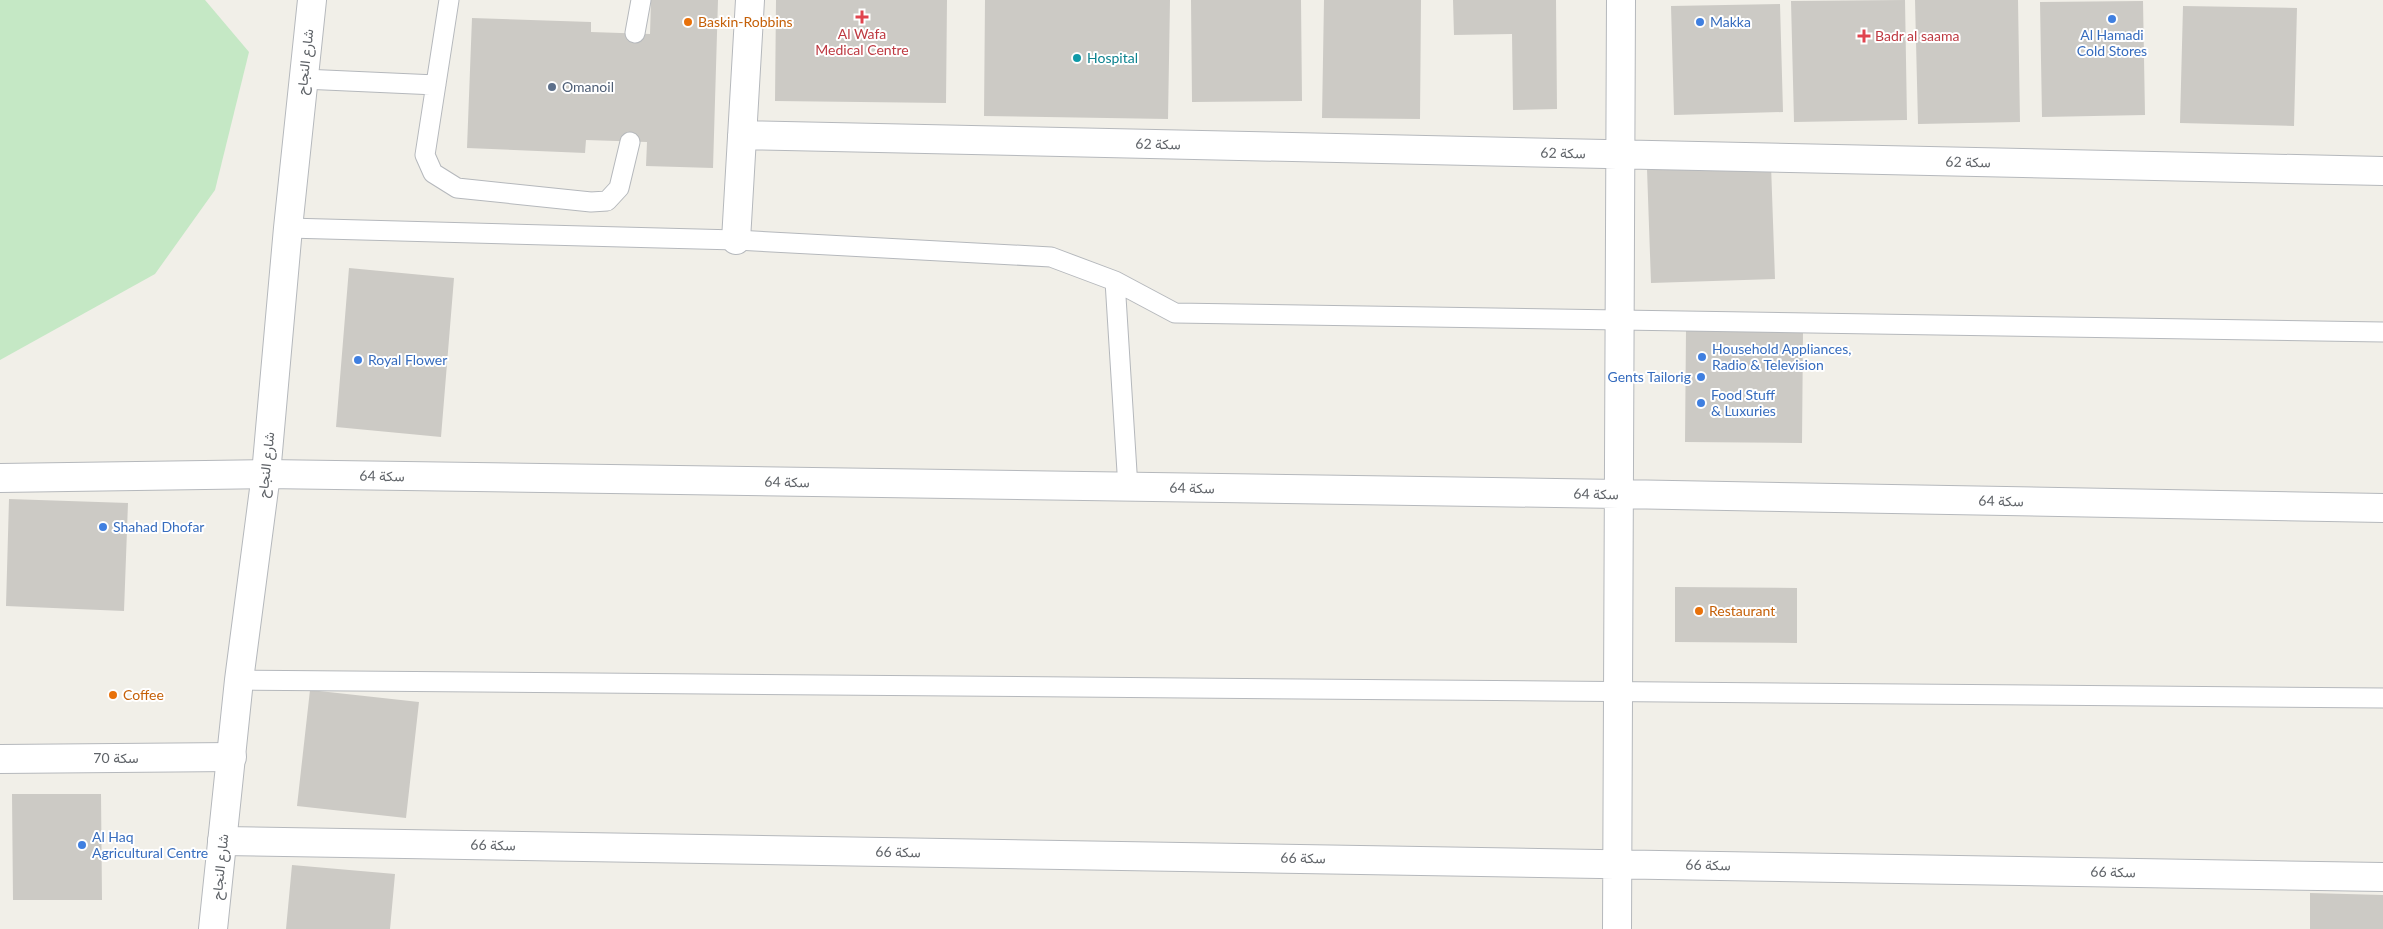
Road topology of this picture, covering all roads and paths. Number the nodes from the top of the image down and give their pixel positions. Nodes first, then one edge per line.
1 (312, 0) edge
2 (449, 0) edge
3 (641, 0) edge
4 (750, 0) edge
5 (1621, 0) edge
6 (635, 33) dead end
7 (303, 79) junction
8 (436, 85) junction
9 (742, 135) junction
10 (630, 142) dead end
11 (1620, 154) junction
12 (2383, 171) edge
13 (288, 228) junction
14 (736, 240) junction
15 (1115, 281) junction
16 (1620, 320) junction
17 (2383, 332) edge
18 (266, 474) junction
19 (0, 478) edge
20 (1128, 488) junction
21 (1619, 494) junction
22 (2383, 508) edge
23 (239, 680) junction
24 (1618, 691) junction
25 (2383, 698) edge
26 (232, 757) junction
27 (0, 759) edge
28 (222, 841) junction
29 (1617, 863) junction
30 (2383, 877) edge
31 (213, 929) edge
32 (1617, 929) edge

1 - 7 street, شارع النجاح
2 - 8 lane
3 - 6 lane
4 - 9 street
5 - 11 street
7 - 8 lane
7 - 13 street, شارع النجاح
8 - 10 lane
9 - 11 street, سكة 62
9 - 14 street
11 - 12 street, سكة 62
11 - 16 street
13 - 14 lane
13 - 18 street, شارع النجاح
14 - 15 lane
15 - 16 lane
15 - 20 lane
16 - 17 lane
16 - 21 street
18 - 19 street, سكة 64
18 - 20 street, سكة 64
18 - 23 street, شارع النجاح
20 - 21 street, سكة 64
21 - 22 street, سكة 64
21 - 24 street
23 - 24 lane
23 - 26 street, شارع النجاح
24 - 25 lane
24 - 29 street
26 - 27 street, سكة 70
26 - 28 street, شارع النجاح
28 - 29 street, سكة 66
28 - 31 street, شارع النجاح
29 - 30 street, سكة 66
29 - 32 street

